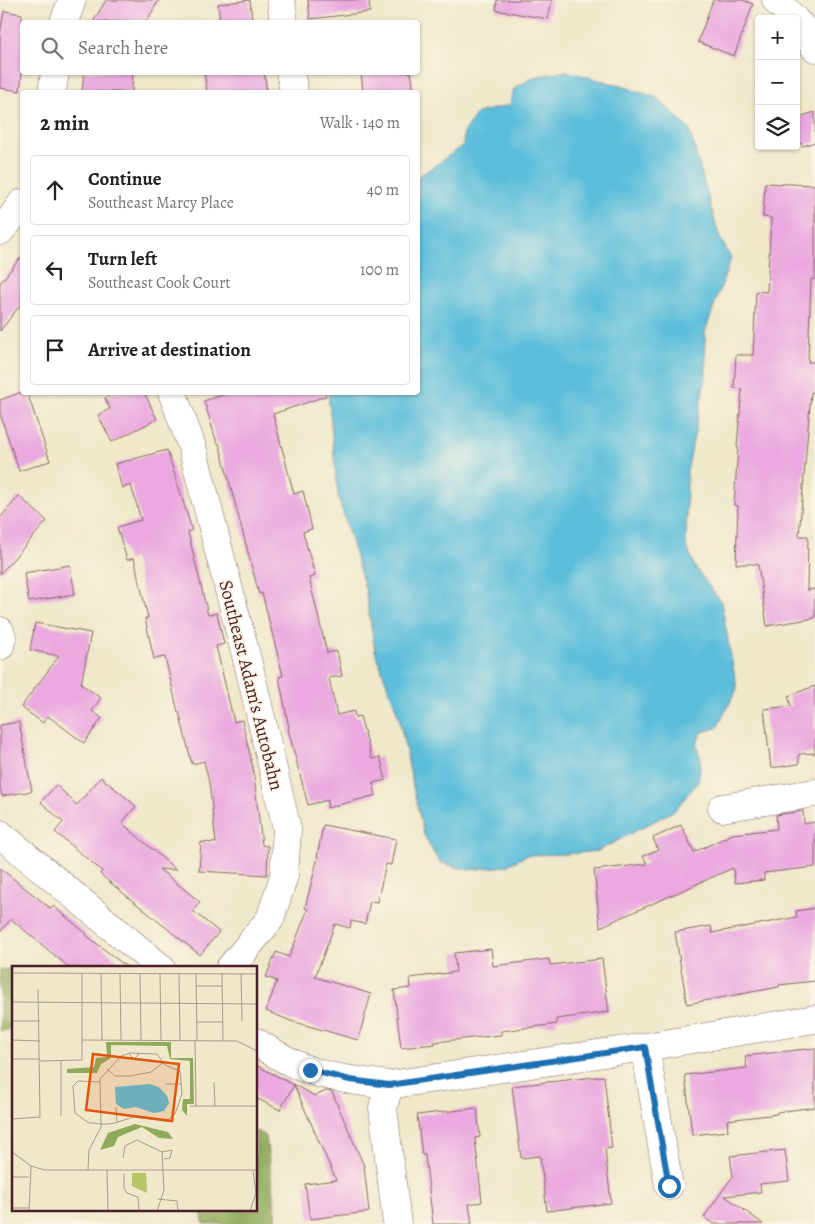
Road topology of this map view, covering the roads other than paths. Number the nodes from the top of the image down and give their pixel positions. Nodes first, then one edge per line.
1 (72, 0) edge
2 (281, 0) edge
3 (776, 0) edge
4 (790, 15) edge
5 (65, 20) edge
6 (284, 20) edge
7 (800, 26) edge
8 (815, 48) edge
9 (55, 75) edge
10 (291, 75) edge
11 (52, 90) edge
12 (294, 90) edge
13 (173, 395) edge
14 (0, 631) edge
15 (0, 646) edge
16 (815, 793) edge
17 (722, 808) dead end
18 (0, 834) edge
19 (159, 966) edge
20 (232, 966) edge
21 (815, 1019) edge
22 (258, 1043) edge
23 (645, 1047) junction
24 (389, 1085) junction
25 (669, 1186) dead end
26 (397, 1224) edge

1 - 5 street
2 - 6 street
3 - 4 street
7 - 8 street
9 - 11 street
10 - 12 street
13 - 20 street, Southeast Adam's Autobahn
14 - 15 street
16 - 17 street
18 - 19 street
21 - 23 street
22 - 24 street
23 - 24 street
23 - 25 street
24 - 26 street

